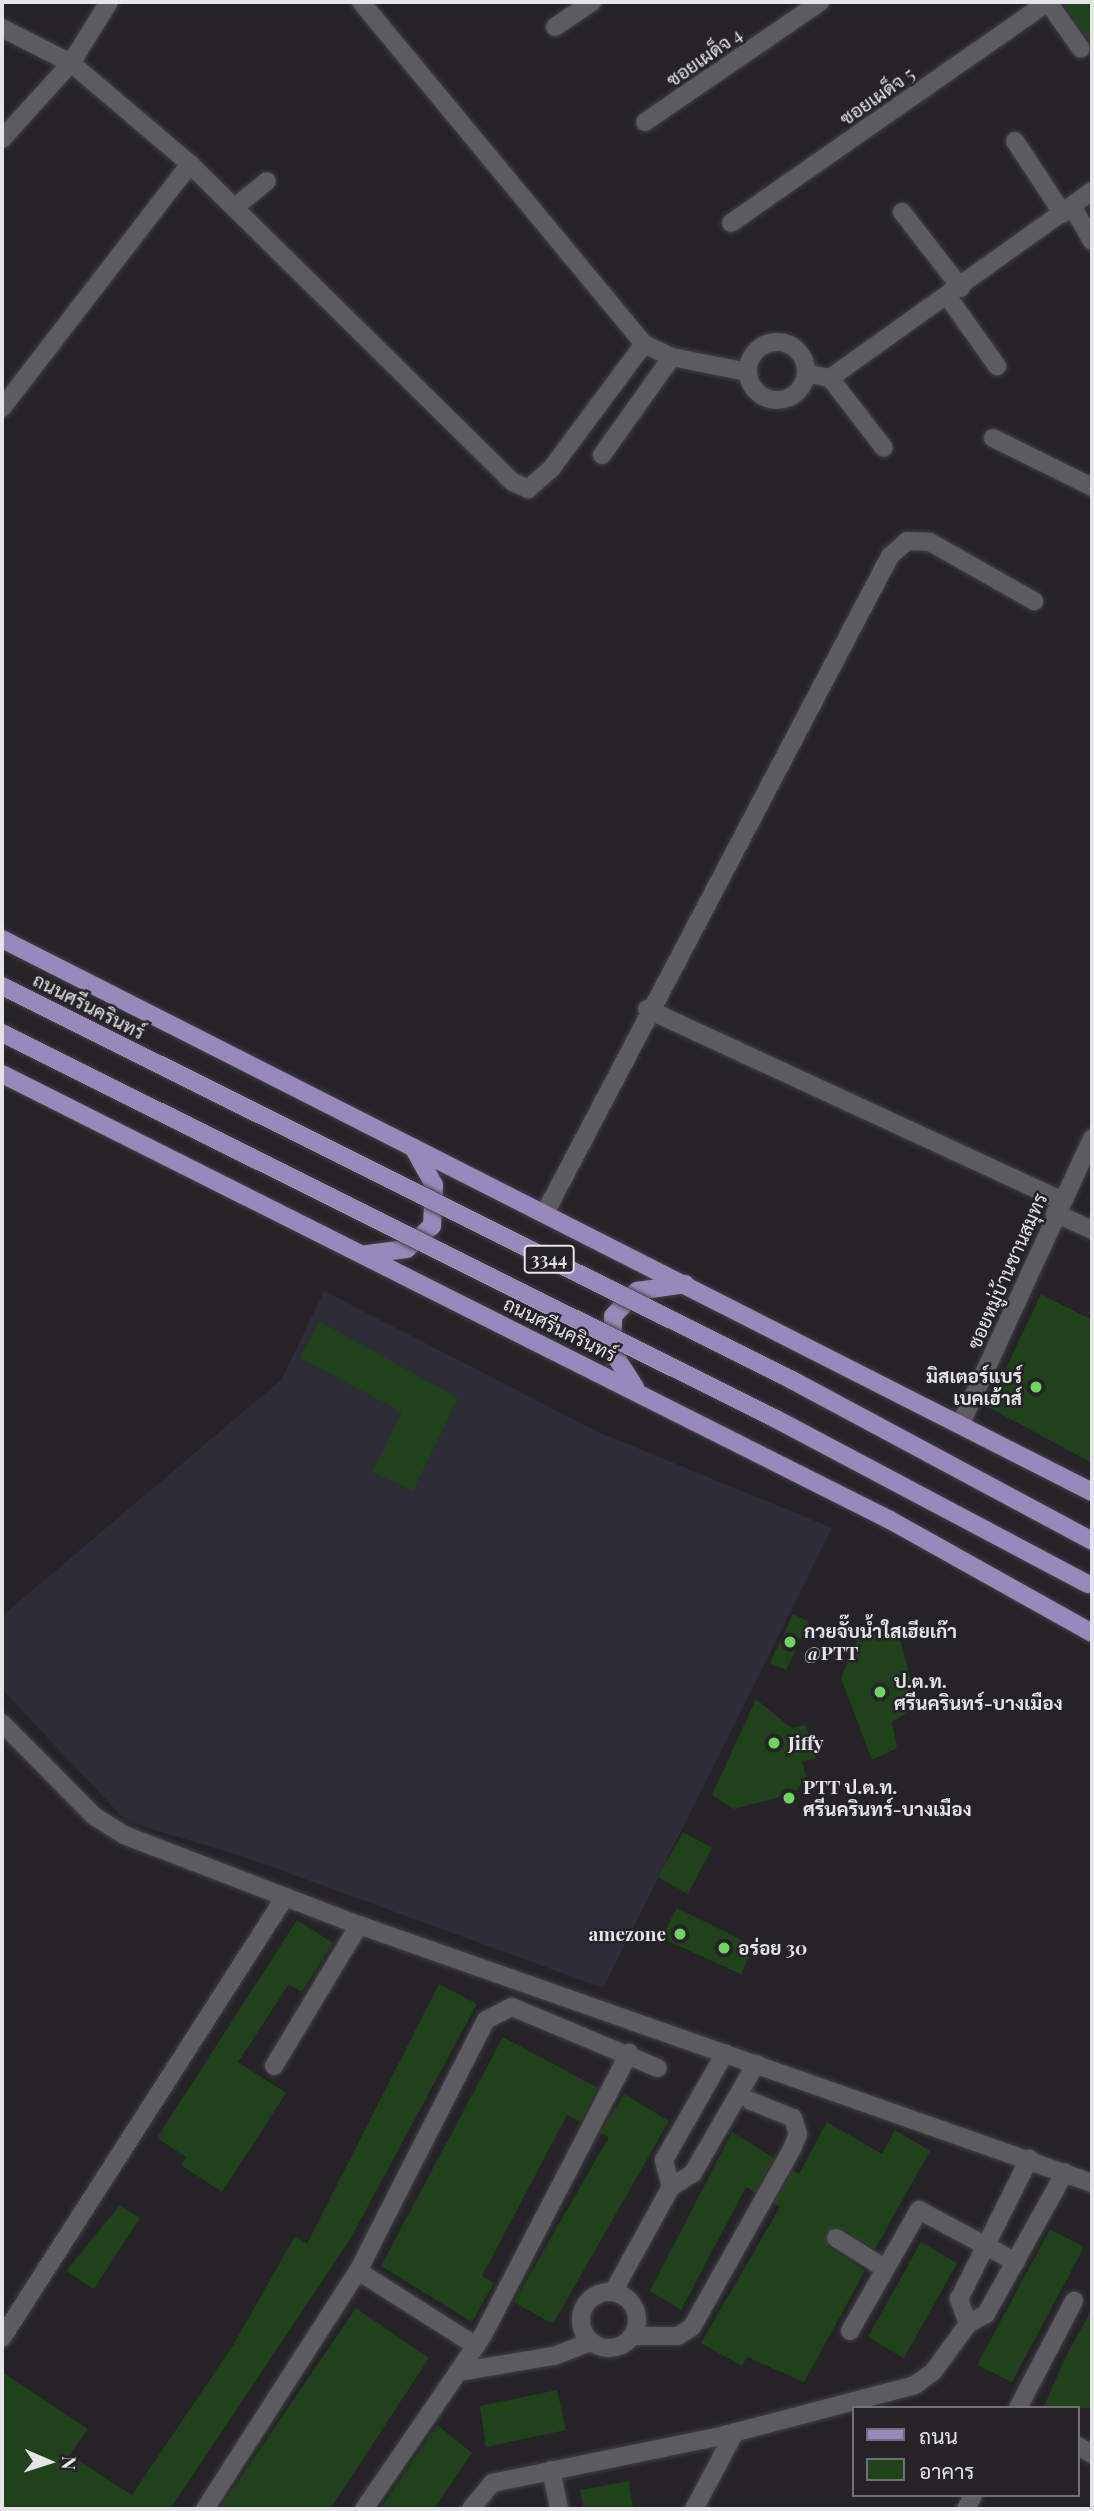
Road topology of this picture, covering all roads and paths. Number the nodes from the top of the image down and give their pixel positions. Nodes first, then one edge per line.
1 (109, 2) edge
2 (361, 2) edge
3 (592, 2) edge
4 (820, 2) edge
5 (1048, 2) edge
6 (555, 27) dead end
7 (2, 28) edge
8 (1081, 49) dead end
9 (71, 63) junction
10 (645, 122) dead end
11 (2, 139) edge
12 (1014, 141) dead end
13 (190, 164) junction
14 (267, 181) dead end
15 (1092, 191) edge
16 (235, 206) junction
17 (1067, 210) junction
18 (902, 212) dead end
19 (731, 223) dead end
20 (1092, 241) edge
21 (954, 292) junction
22 (644, 344) junction
23 (672, 357) junction
24 (997, 366) dead end
25 (747, 372) junction
26 (806, 373) junction
27 (830, 378) junction
28 (2, 408) edge
29 (993, 438) dead end
30 (884, 448) dead end
31 (602, 455) dead end
32 (1092, 486) edge
33 (1034, 601) dead end
34 (2, 939) edge
35 (2, 986) edge
36 (647, 1009) junction
37 (2, 1033) edge
38 (2, 1074) edge
39 (1092, 1139) edge
40 (412, 1145) junction
41 (1058, 1207) junction
42 (546, 1211) junction
43 (1092, 1230) edge
44 (360, 1254) junction
45 (690, 1284) junction
46 (640, 1392) junction
47 (962, 1421) junction
48 (1092, 1492) edge
49 (1092, 1541) edge
50 (1090, 1585) edge
51 (1092, 1633) edge
52 (2, 1723) edge
53 (285, 1897) junction
54 (359, 1925) junction
55 (629, 2053) junction
56 (724, 2053) junction
57 (756, 2064) junction
58 (274, 2066) dead end
59 (659, 2068) dead end
60 (751, 2101) dead end
61 (1029, 2159) junction
62 (1065, 2172) junction
63 (1092, 2183) edge
64 (671, 2187) junction
65 (835, 2238) dead end
66 (986, 2247) junction
67 (1016, 2262) junction
68 (884, 2268) junction
69 (358, 2271) junction
70 (613, 2292) junction
71 (1074, 2301) dead end
72 (968, 2324) junction
73 (850, 2331) dead end
74 (632, 2336) junction
75 (2, 2338) edge
76 (591, 2342) junction
77 (476, 2346) junction
78 (458, 2372) junction
79 (1019, 2406) edge
80 (735, 2432) junction
81 (551, 2470) junction
82 (205, 2509) edge
83 (364, 2509) edge
84 (471, 2509) edge
85 (559, 2509) edge
86 (694, 2509) edge

1 - 9 street
2 - 22 street
3 - 6 street
4 - 10 street, ซอยเผด็จ 4
5 - 8 street
5 - 19 street, ซอยเผด็จ 5
7 - 9 street
9 - 11 street
9 - 13 street
12 - 17 street
13 - 16 street
13 - 28 street
14 - 16 street
15 - 17 street
16 - 22 street
17 - 20 street
17 - 21 street
18 - 21 street
21 - 24 street
21 - 27 street
22 - 23 street
23 - 25 street
23 - 31 street
25 - 26 street
25 - 26 street
26 - 27 street
27 - 30 street
29 - 32 street
33 - 36 street
34 - 40 main road, ถนนศรีนครินทร์ / 3344
35 - 49 main road, ถนนศรีนครินทร์ / 3344, bridge
36 - 41 street
36 - 42 street
37 - 50 main road, ถนนศรีนครินทร์ / 3344, bridge
38 - 44 main road, ถนนศรีนครินทร์
39 - 41 street, ซอยหมู่บ้านชานสมุทร
40 - 42 main road, ถนนศรีนครินทร์ / 3344
40 - 44 main road
41 - 43 street
41 - 47 street, ซอยหมู่บ้านชานสมุทร
42 - 45 main road, ถนนศรีนครินทร์ / 3344
44 - 46 main road, ถนนศรีนครินทร์
45 - 46 main road
45 - 47 main road, ถนนศรีนครินทร์ / 3344
46 - 51 main road, ถนนศรีนครินทร์
47 - 48 main road, ถนนศรีนครินทร์ / 3344
52 - 53 street
53 - 54 street
53 - 75 street
54 - 56 street
54 - 58 street
55 - 59 street
55 - 69 street
55 - 77 street
56 - 57 street
56 - 64 street
57 - 61 street
57 - 64 street
60 - 74 street
61 - 62 street
61 - 66 street
62 - 63 street
62 - 67 street
64 - 70 street
65 - 68 street
66 - 67 street
66 - 68 street
66 - 72 street
67 - 72 street
68 - 73 street
69 - 77 street
69 - 82 street
70 - 74 street
70 - 76 street
71 - 79 street
72 - 80 street
74 - 76 street
76 - 78 street
77 - 78 street
78 - 83 street
80 - 81 street
80 - 86 street
81 - 84 street
81 - 85 street

